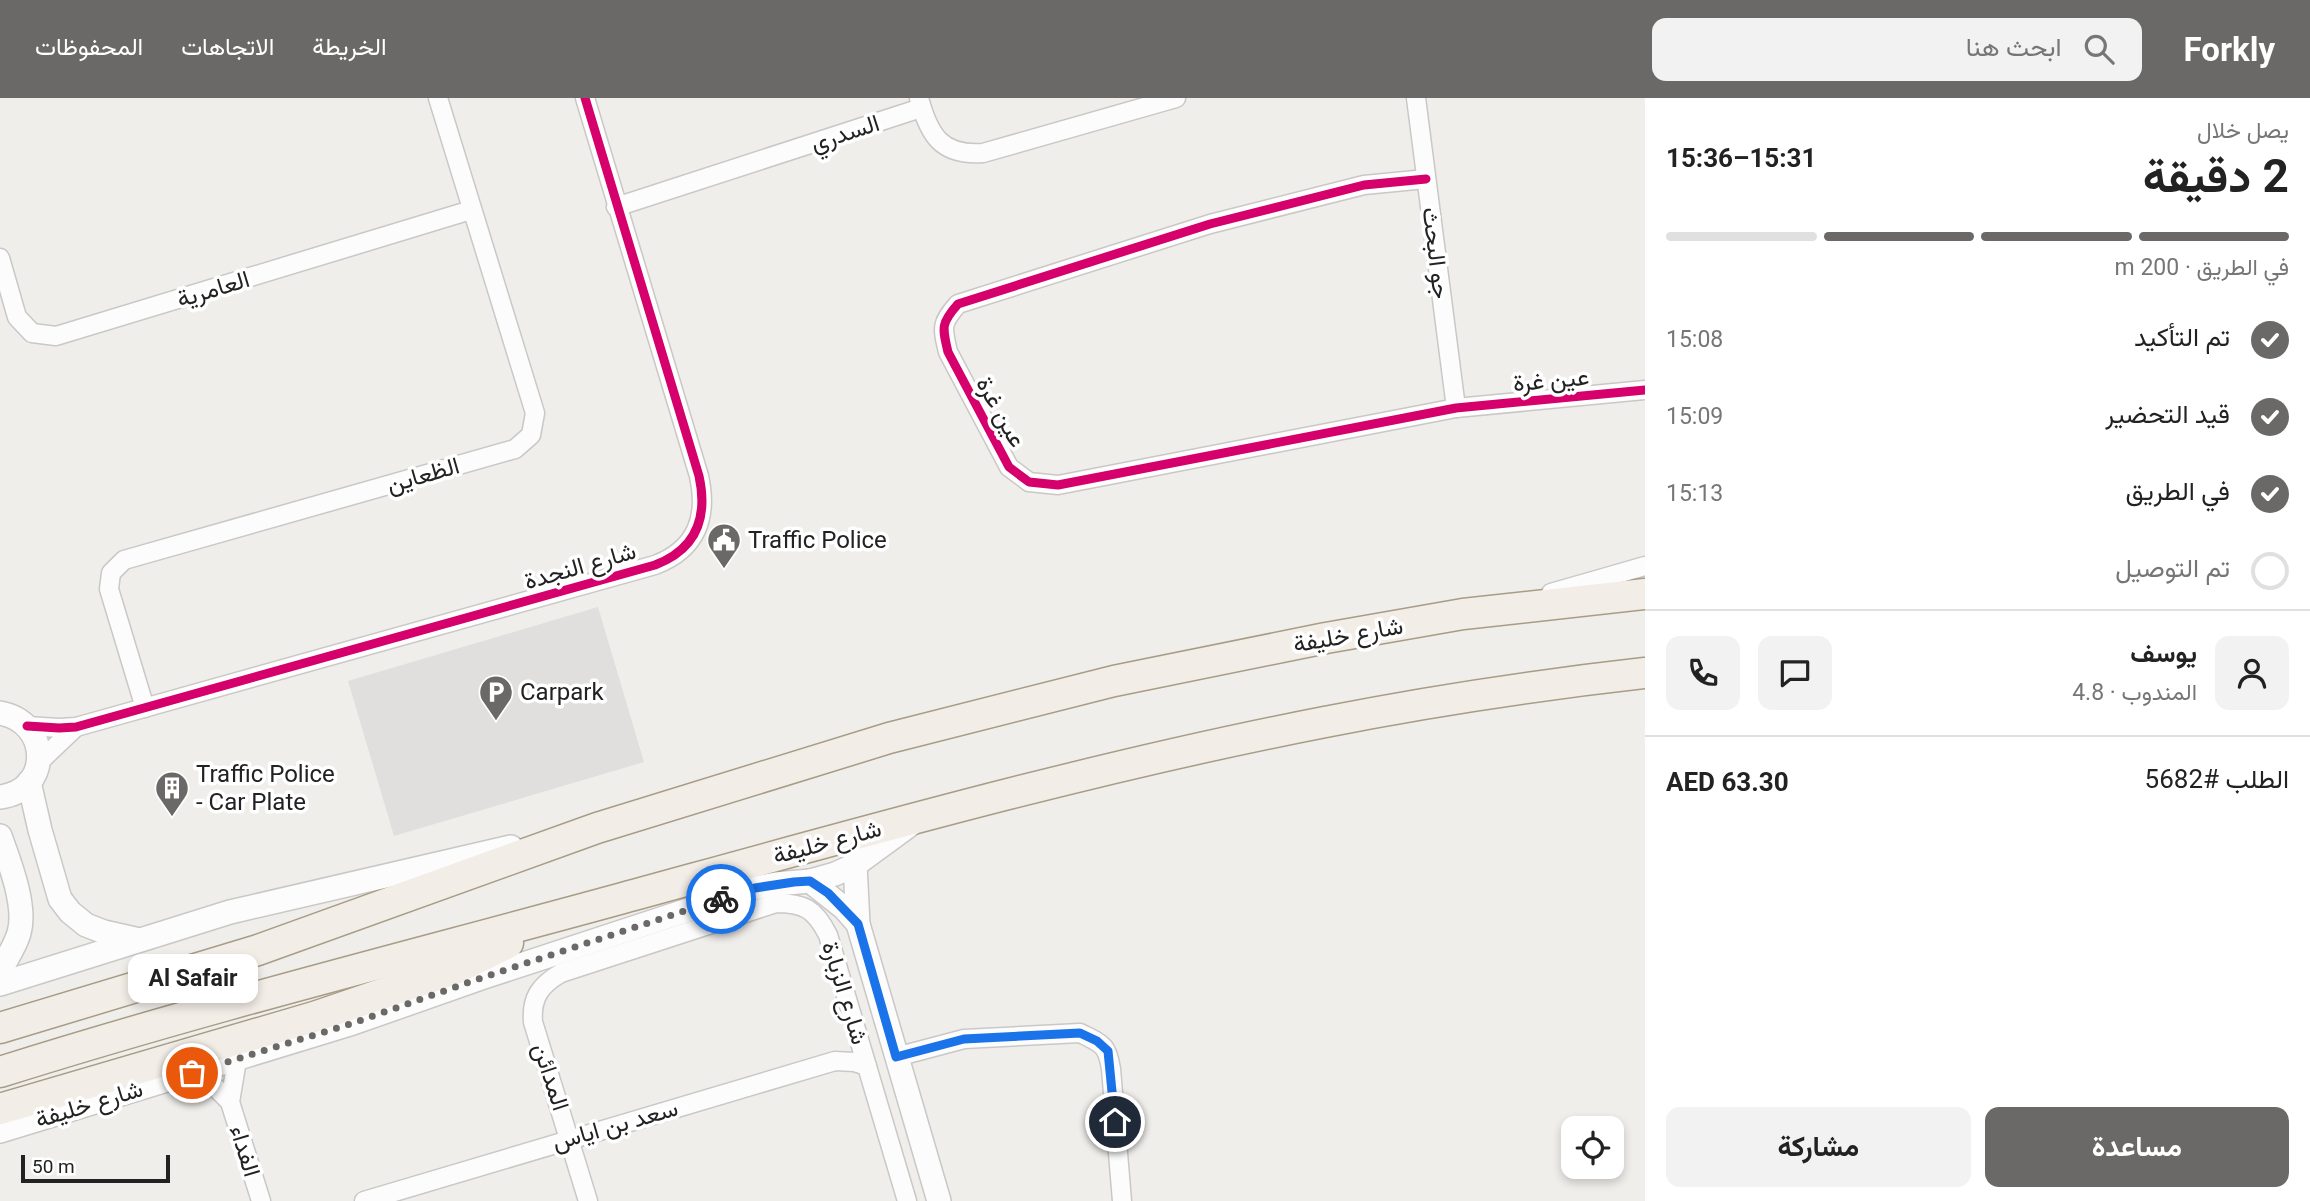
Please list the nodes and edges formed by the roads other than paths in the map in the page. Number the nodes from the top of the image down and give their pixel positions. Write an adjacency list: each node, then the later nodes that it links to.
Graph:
1 (438, 98): 8 (street, الظعاين)
2 (585, 98): 7 (street, شارع النجدة)
3 (1176, 98): 5 (street, السدري)
4 (1416, 98): 6 (street, جو البحث)
5 (920, 103): 7 (street, السدري)
6 (1426, 179): 11 (street, جو البحث); 11 (street, عين غرة)
7 (616, 207): 16 (street, شارع النجدة)
8 (471, 210): 9 (street, العامرية); 16 (street, الظعاين)
9 (0, 258)
10 (1645, 390): 11 (street, عين غرة)
11 (1456, 408)
12 (1645, 566): 14 (street, شارع خليفة)
13 (1645, 594): 14 (main road, شارع خليفة)
14 (1492, 611): 23 (main road, شارع خليفة)
15 (1645, 673): 22 (main road, شارع خليفة)
16 (145, 708): 19 (street, شارع النجدة)
17 (1, 710): 18 (street)
18 (27, 726): 19 (street, شارع النجدة); 20 (street)
19 (76, 727): 20 (street, شارع النجدة)
20 (34, 772): 21 (street); 29 (street)
21 (0, 796)
22 (926, 815): 25 (street, شارع خليفة); 27 (main road, شارع خليفة)
23 (597, 828): 29 (street, شارع خليفة); 33 (main road, شارع خليفة)
24 (0, 836): 30 (street)
25 (855, 865): 26 (street, شارع خليفة); 28 (street, شارع الزبارة)
26 (810, 881): 28 (street, شارع الزبارة); 35 (street, شارع خليفة)
27 (564, 914): 37 (main road, شارع خليفة); 40 (main road)
28 (858, 924): 34 (street, شارع الزبارة)
29 (138, 939): 31 (street, شارع خليفة)
30 (0, 972)
31 (0, 984)
32 (537, 993): 36 (street, شارع الزبارة); 42 (street, المدائن)
33 (0, 1028)
34 (896, 1057): 47 (street, شارع الزبارة); 48 (street)
35 (237, 1060): 38 (street, شارع خليفة); 39 (street, الفداء)
36 (867, 1066): 42 (street, سعد بن اياس); 43 (street, شارع الزبارة)
37 (0, 1072)
38 (192, 1073): 39 (street, الفداء); 41 (street, شارع خليفة)
39 (230, 1102): 44 (street, الفداء)
40 (0, 1109)
41 (0, 1131)
42 (570, 1138): 45 (street, سعد بن اياس); 46 (street, المدائن)
43 (902, 1195)
44 (261, 1201)
45 (364, 1201)
46 (588, 1201)
47 (939, 1201)
48 (1122, 1201)

